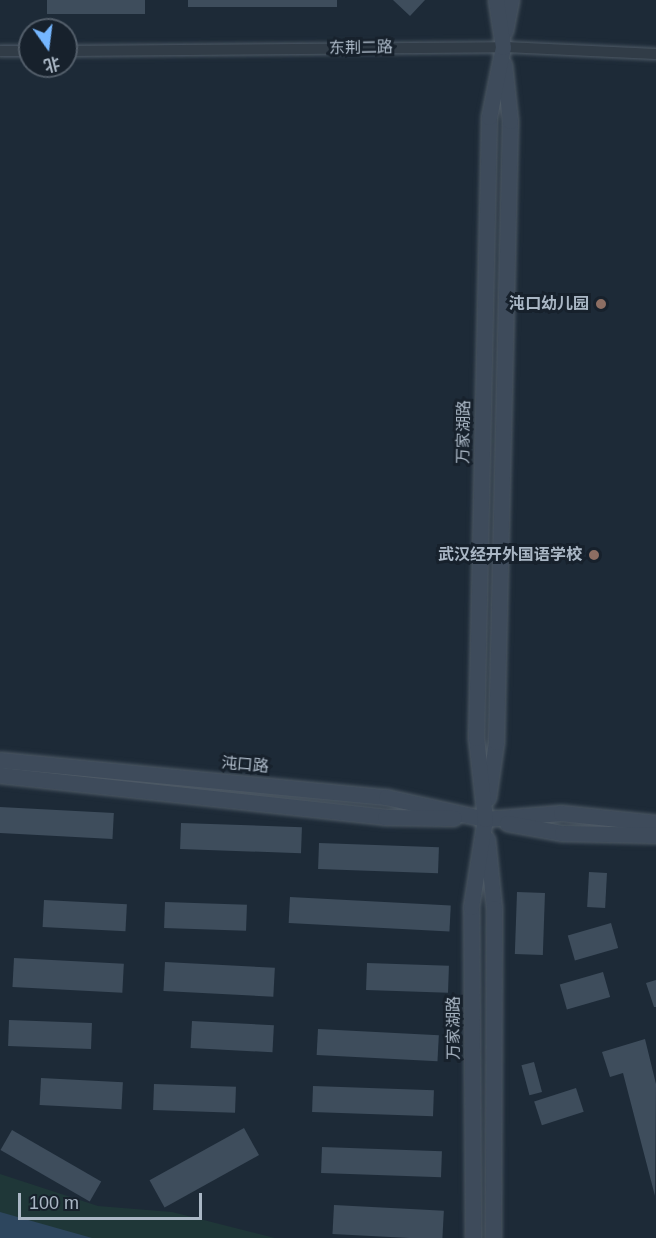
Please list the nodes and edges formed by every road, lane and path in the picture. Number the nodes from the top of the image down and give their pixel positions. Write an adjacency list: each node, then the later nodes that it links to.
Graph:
1 (496, 0): 3 (main road, 万家湖路)
2 (511, 0): 3 (main road, 万家湖路)
3 (503, 47): 6 (street, 东荆二路); 7 (street, 东荆二路); 10 (main road, 万家湖路)
4 (0, 51): 5 (street)
5 (18, 51)
6 (78, 51)
7 (656, 54)
8 (0, 760): 10 (main road, 沌口路)
9 (0, 775): 10 (main road, 沌口路)
10 (485, 819): 11 (main road, 沌口路); 12 (main road, 沌口路); 13 (main road, 万家湖路); 14 (main road, 万家湖路)
11 (656, 823)
12 (656, 835)
13 (473, 1238)
14 (493, 1238)

